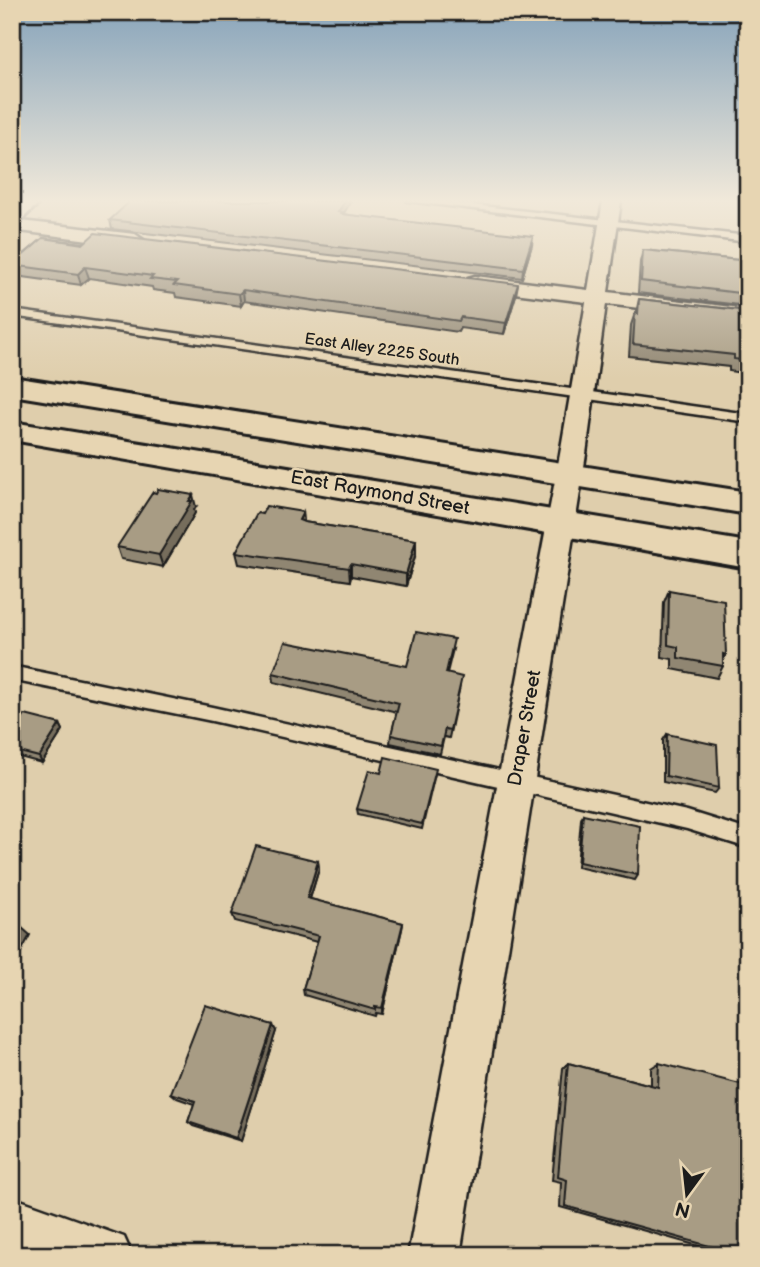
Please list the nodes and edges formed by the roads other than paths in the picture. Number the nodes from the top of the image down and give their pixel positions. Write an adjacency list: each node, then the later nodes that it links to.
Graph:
1 (604, 260): 3 (street, Draper Street)
2 (463, 280): 3 (street)
3 (599, 297): 5 (street); 7 (street, Draper Street)
4 (12, 313): 7 (lane, East Alley 2225 South)
5 (748, 315)
6 (12, 386): 10 (main road)
7 (583, 394): 8 (lane, East Alley 2225 South); 10 (street, Draper Street)
8 (748, 418)
9 (12, 431): 12 (main road, East Raymond Street)
10 (569, 474): 11 (main road); 12 (street, Draper Street)
11 (748, 503)
12 (561, 523): 13 (main road, East Raymond Street); 15 (street, Draper Street)
13 (748, 555)
14 (16, 674): 15 (lane)
15 (516, 782): 16 (lane); 19 (street, Draper Street)
16 (748, 839)
17 (12, 1222): 18 (street)
18 (106, 1255)
19 (434, 1255)

